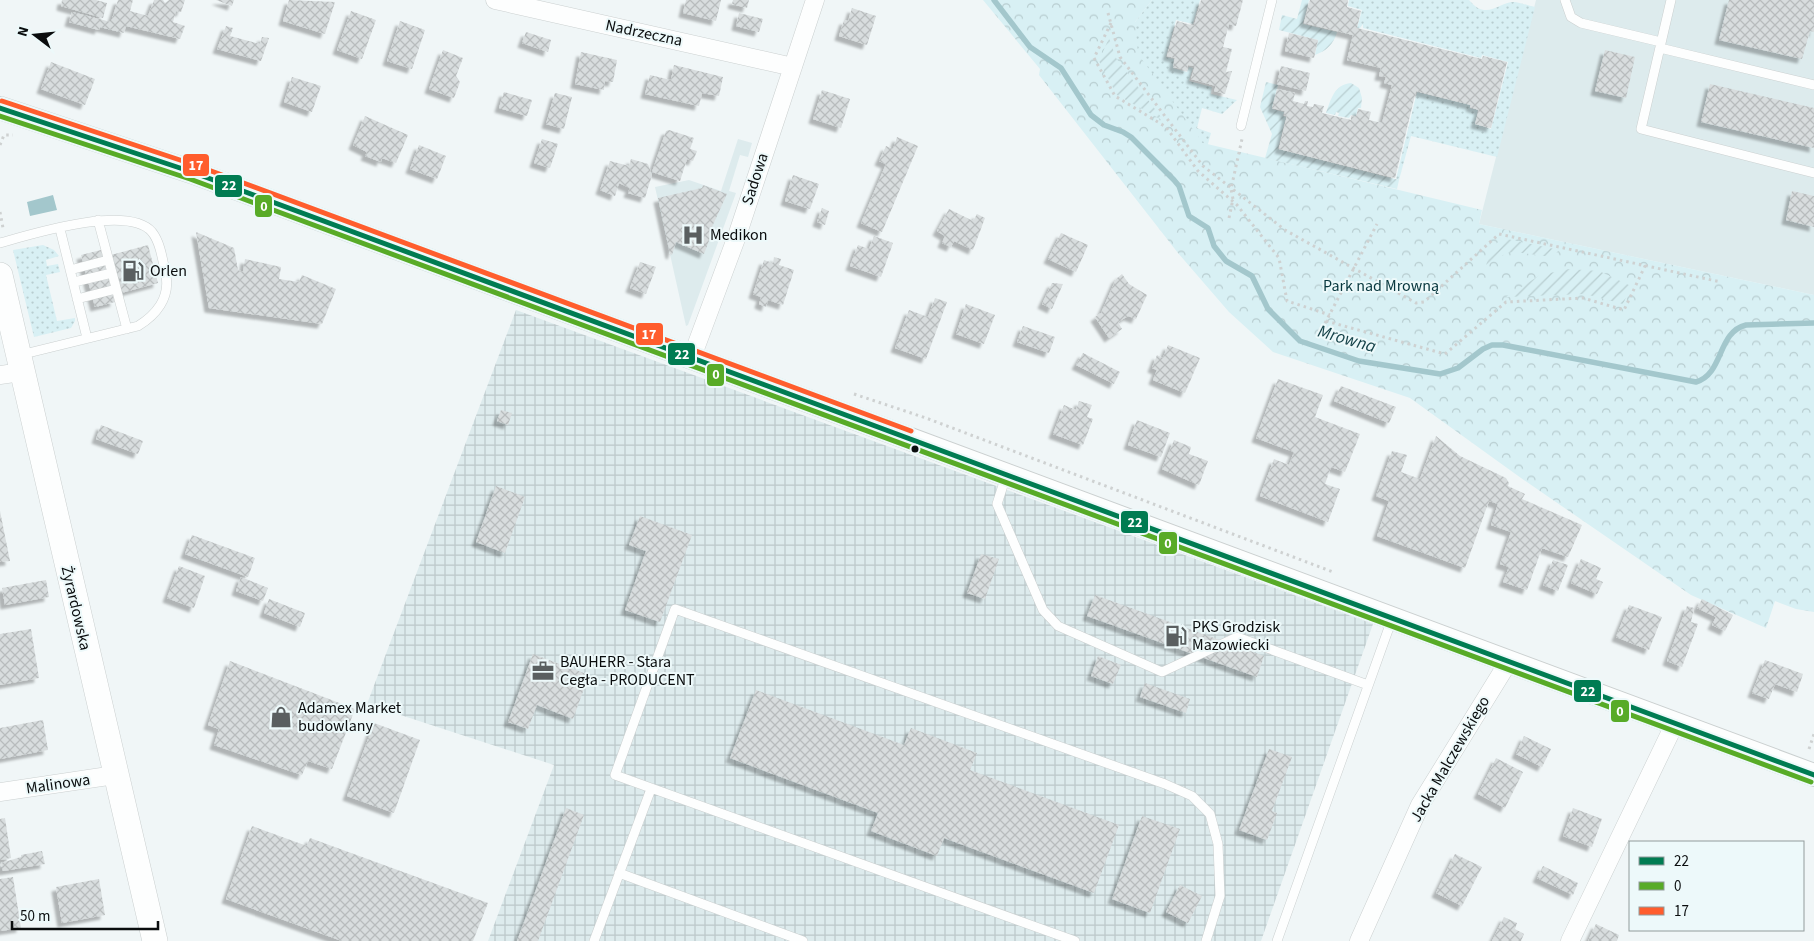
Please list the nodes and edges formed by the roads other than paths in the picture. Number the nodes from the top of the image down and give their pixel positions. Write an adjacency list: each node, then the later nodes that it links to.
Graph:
1 (495, 0): 7 (street, Nadrzeczna)
2 (815, 0): 7 (street, Sadowa)
3 (1272, 0): 10 (lane)
4 (1565, 0): 6 (lane)
5 (1671, 0): 6 (lane)
6 (1660, 45): 8 (lane); 11 (lane)
7 (793, 67): 24 (street, Sadowa)
8 (1814, 85)
9 (0, 108): 24 (street)
10 (1241, 126)
11 (1814, 172)
12 (98, 220): 13 (lane); 15 (lane); 22 (lane)
13 (60, 229): 14 (lane); 16 (lane)
14 (0, 243)
15 (108, 260): 16 (lane); 17 (lane)
16 (70, 270): 19 (lane)
17 (112, 273): 19 (lane); 20 (lane)
18 (0, 275): 25 (main road, Żyrardowska)
19 (74, 282): 21 (lane)
20 (116, 289): 21 (lane); 22 (lane)
21 (77, 299): 23 (lane)
22 (127, 329): 23 (lane)
23 (87, 338): 25 (lane)
24 (692, 357): 26 (street)
25 (13, 367): 32 (main road, Żyrardowska)
26 (1007, 474): 27 (street); 29 (lane)
27 (1392, 618): 28 (street); 29 (lane)
28 (1509, 661): 30 (street); 42 (street, Jacka Malczewskiego)
29 (1368, 685): 41 (lane)
30 (1675, 723): 31 (street); 43 (street)
31 (1814, 774)
32 (115, 775): 34 (street, Malinowa); 36 (main road, Żyrardowska)
33 (651, 789): 35 (lane); 39 (lane); 40 (lane)
34 (0, 792)
35 (619, 873): 37 (lane); 38 (lane)
36 (155, 941)
37 (594, 941)
38 (803, 941)
39 (1074, 941)
40 (1206, 941)
41 (1277, 941)
42 (1359, 941)
43 (1570, 941)

